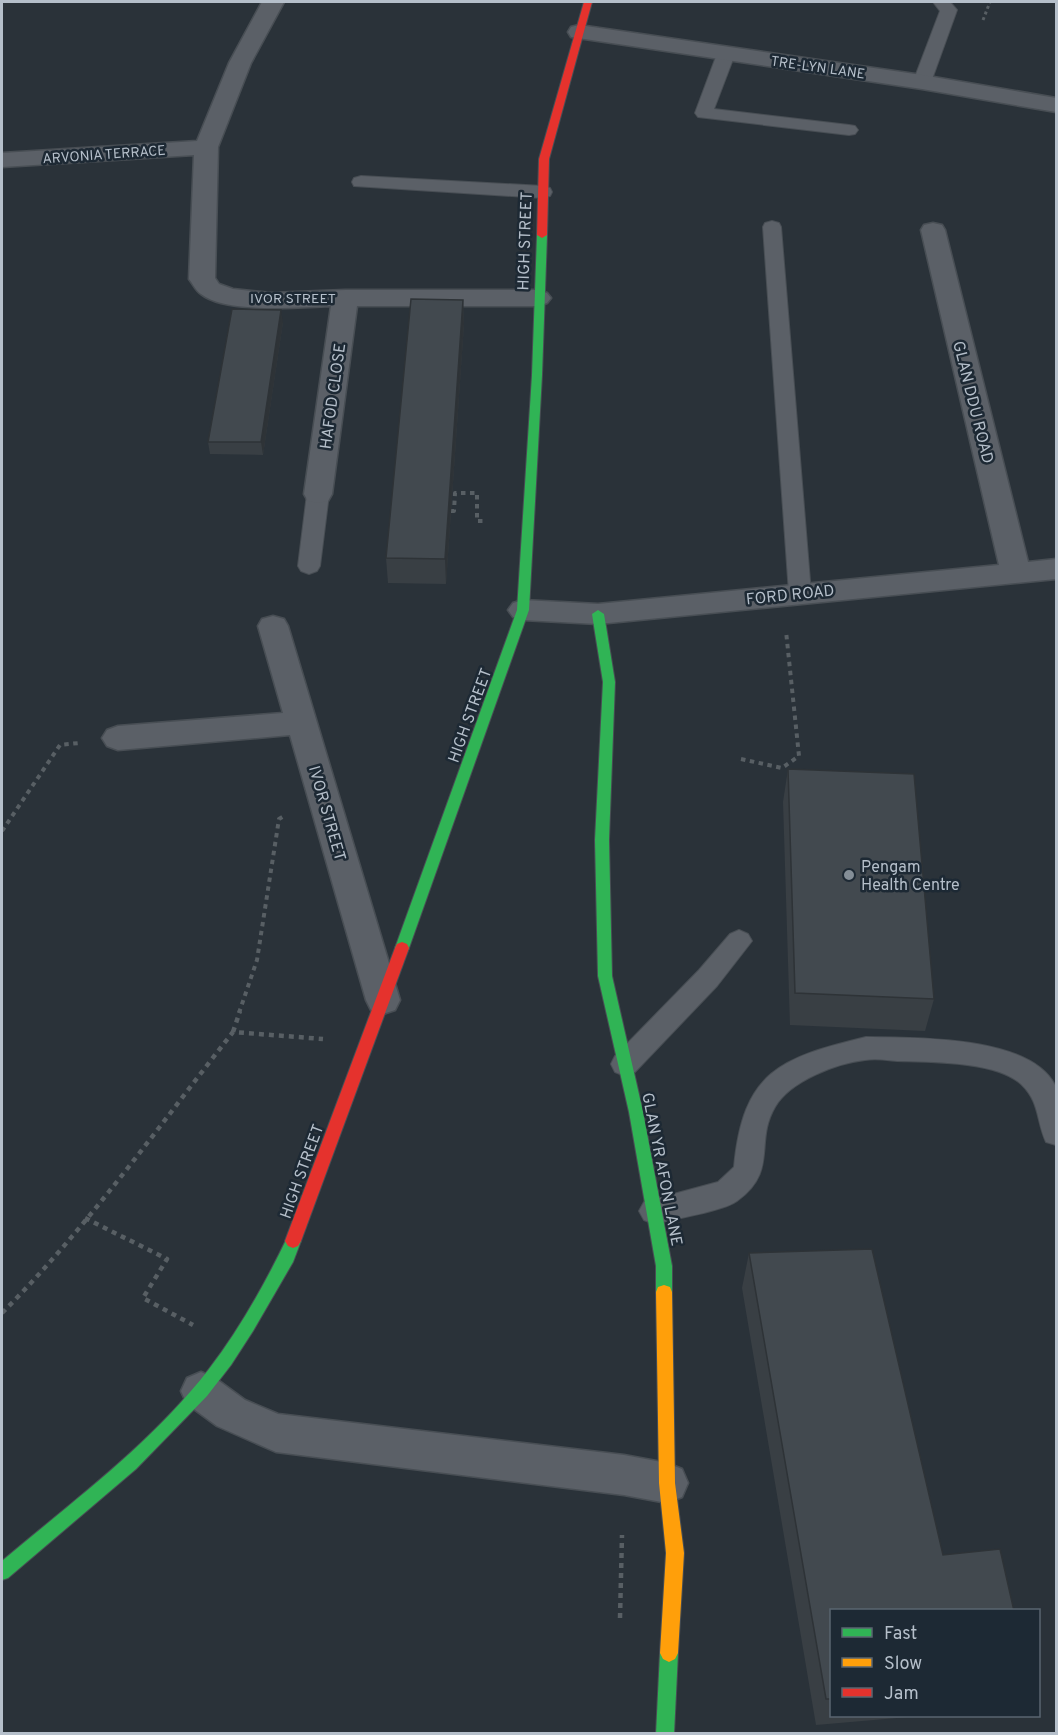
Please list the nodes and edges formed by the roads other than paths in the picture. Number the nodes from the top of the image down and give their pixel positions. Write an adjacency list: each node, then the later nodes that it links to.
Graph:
1 (273, 2): 9 (street, IVOR STREET)
2 (588, 2): 4 (main road, HIGH STREET)
3 (941, 2): 6 (lane)
4 (579, 32): 5 (street, TRE-LYN LANE); 12 (main road, HIGH STREET)
5 (726, 54): 6 (street, TRE-LYN LANE); 8 (lane)
6 (922, 82): 7 (street, TRE-LYN LANE)
7 (1056, 105)
8 (849, 130)
9 (206, 147): 10 (street, ARVONIA TERRACE); 16 (street, IVOR STREET)
10 (2, 160)
11 (361, 182): 12 (lane)
12 (543, 192): 15 (main road, HIGH STREET)
13 (771, 227): 21 (lane)
14 (933, 230): 20 (street, GLAN DDU ROAD)
15 (538, 297): 16 (street, IVOR STREET); 22 (main road, HIGH STREET)
16 (345, 298): 17 (street, HAFOD CLOSE)
17 (318, 494): 18 (lane)
18 (309, 566)
19 (1056, 569): 20 (street, FORD ROAD)
20 (1016, 573): 21 (street, FORD ROAD)
21 (791, 594): 23 (street, FORD ROAD)
22 (523, 610): 23 (street, FORD ROAD); 28 (main road, HIGH STREET)
23 (598, 614): 29 (main road, GLAN YR AFON LANE)
24 (273, 626): 25 (street, IVOR STREET)
25 (301, 723): 26 (street); 28 (street, IVOR STREET)
26 (118, 738)
27 (739, 941): 29 (lane)
28 (383, 1000): 32 (main road, HIGH STREET)
29 (625, 1064): 31 (main road, GLAN YR AFON LANE)
30 (1056, 1133): 31 (lane)
31 (654, 1211): 33 (main road, GLAN YR AFON LANE)
32 (201, 1391): 33 (street); 34 (main road, HIGH STREET)
33 (666, 1483): 35 (main road, GLAN YR AFON LANE)
34 (2, 1572)
35 (665, 1734)

